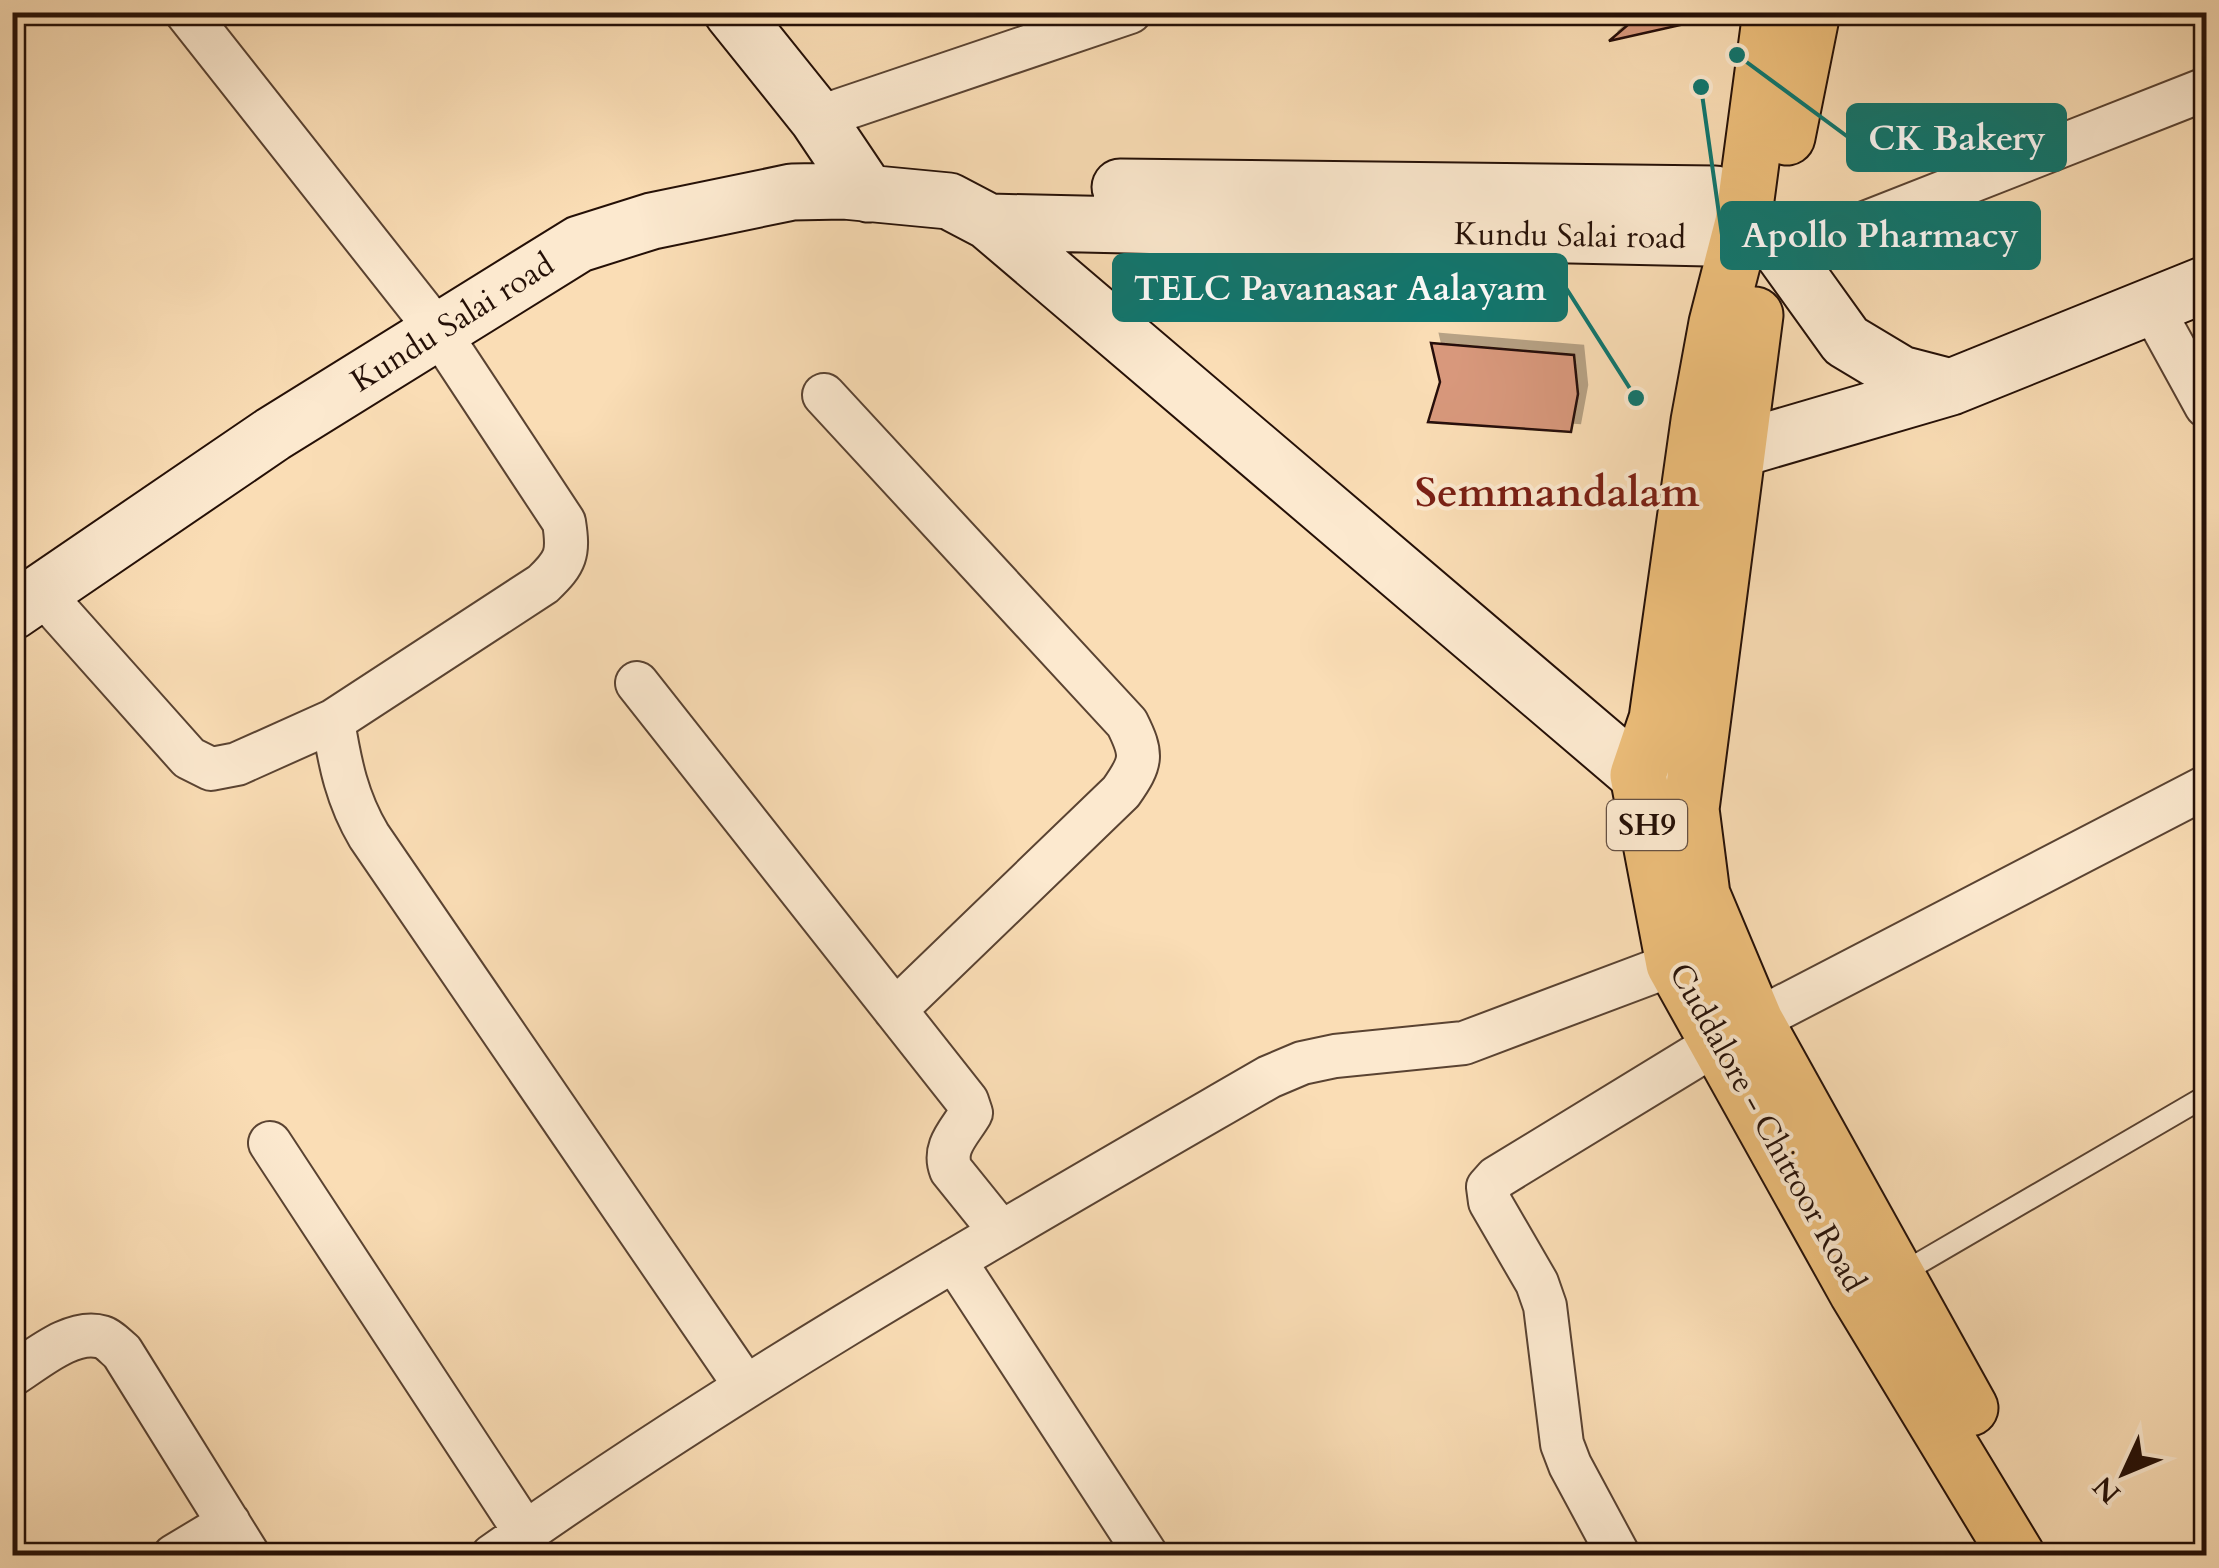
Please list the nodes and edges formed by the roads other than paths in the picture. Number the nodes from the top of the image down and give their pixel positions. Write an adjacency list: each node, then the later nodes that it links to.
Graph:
1 (186, 12): 14 (street)
2 (732, 12): 7 (main road)
3 (1130, 12): 7 (street)
4 (1771, 12): 10 (main road, Cuddalore - Chittoor Road / SH9)
5 (1812, 12): 10 (main road, Cuddalore - Chittoor Road)
6 (2206, 89): 11 (street)
7 (817, 118): 8 (main road)
8 (868, 194): 9 (main road, Kundu Salai road); 14 (main road, Kundu Salai road)
9 (969, 211): 10 (main road, Kundu Salai road); 22 (main road)
10 (1755, 227): 15 (main road, Kundu Salai road); 18 (main road, Cuddalore - Chittoor Road); 22 (main road, Cuddalore - Chittoor Road / SH9)
11 (1837, 234)
12 (2206, 284): 13 (main road)
13 (2150, 304): 15 (main road); 17 (street)
14 (438, 331): 19 (main road, Kundu Salai road); 21 (street)
15 (1951, 387): 18 (main road)
16 (824, 394): 26 (street)
17 (2206, 406)
18 (1736, 450): 24 (main road, Cuddalore - Chittoor Road)
19 (27, 602): 21 (street)
20 (637, 683): 26 (street)
21 (333, 721): 34 (street)
22 (1638, 776): 24 (main road); 25 (main road, Cuddalore - Chittoor Road / SH9)
23 (2206, 787): 27 (street)
24 (1694, 789): 27 (main road, Cuddalore - Chittoor Road)
25 (1674, 964): 27 (main road, Cuddalore - Chittoor Road / SH9); 30 (street)
26 (895, 1010): 30 (street)
27 (1736, 1032): 32 (main road, Cuddalore - Chittoor Road); 39 (street); 40 (main road, Cuddalore - Chittoor Road / SH9)
28 (2206, 1096): 32 (lane)
29 (270, 1142): 36 (street)
30 (1001, 1232): 31 (street)
31 (954, 1260): 34 (street); 38 (street)
32 (1896, 1277): 41 (main road, Cuddalore - Chittoor Road)
33 (12, 1376): 35 (street)
34 (746, 1387): 36 (street)
35 (239, 1539): 37 (street)
36 (508, 1544)
37 (174, 1556)
38 (1148, 1556)
39 (1619, 1556)
40 (2017, 1556)
41 (2052, 1556)

